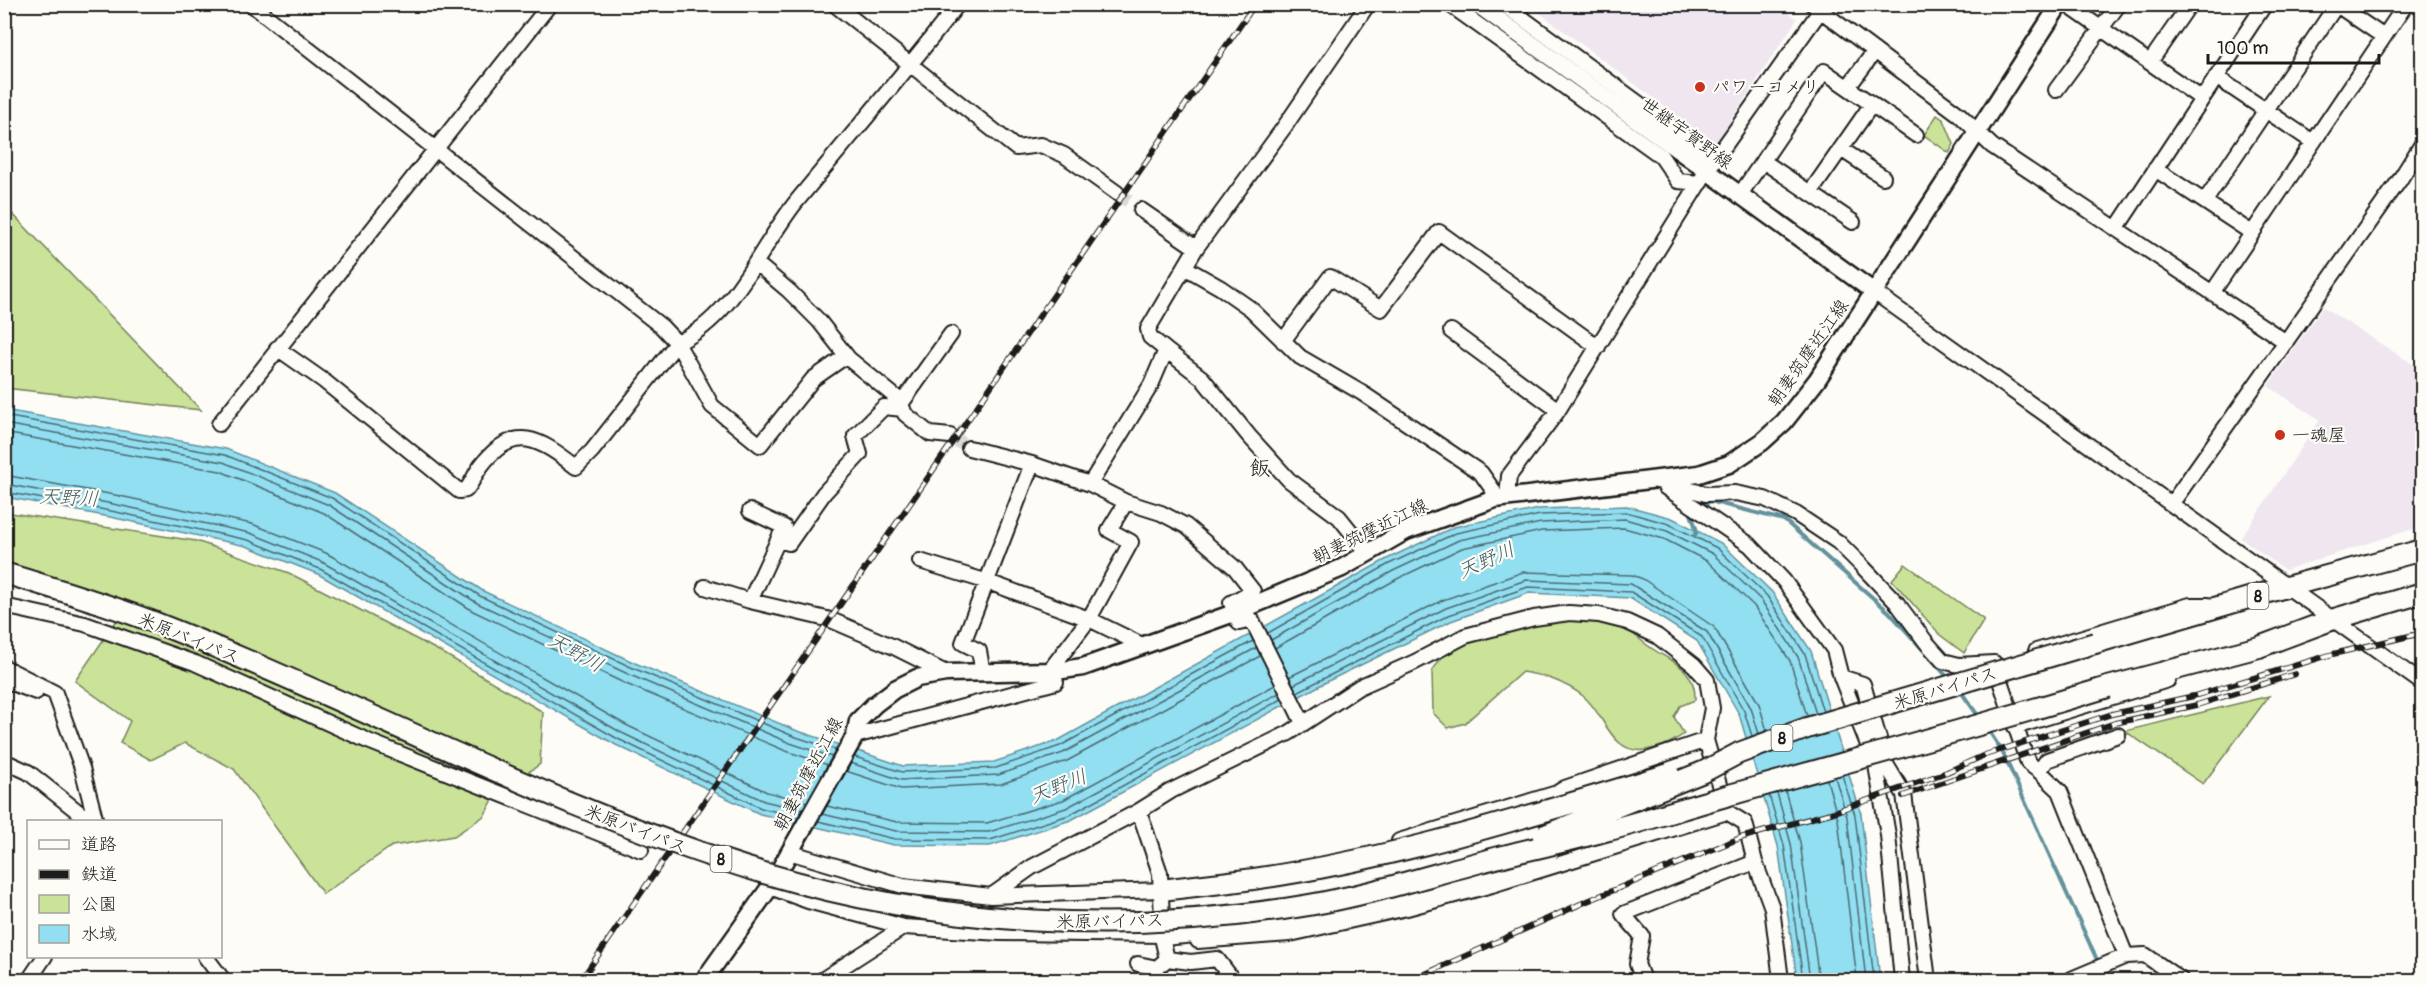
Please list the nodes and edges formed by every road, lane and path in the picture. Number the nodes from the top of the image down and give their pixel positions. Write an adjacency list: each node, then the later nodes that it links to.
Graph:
1 (251, 4): 32 (street)
2 (550, 4): 32 (street)
3 (834, 4): 21 (street)
4 (958, 4): 21 (street)
5 (1368, 4): 46 (street)
6 (1449, 4): 36 (street)
7 (1477, 4): 36 (main road, 世継宇賀野線)
8 (1503, 4): 36 (street)
9 (2060, 4): 28 (main road, 朝妻筑摩近江線)
10 (2066, 4): 17 (street)
11 (2119, 4): 17 (street)
12 (2190, 4): 20 (street)
13 (2265, 4): 22 (street)
14 (2406, 4): 18 (street)
15 (2337, 5): 18 (street); 27 (street)
16 (1819, 6): 19 (street); 36 (street)
17 (2101, 29): 20 (street); 24 (street)
18 (2384, 37): 30 (street)
19 (1875, 51): 23 (street); 28 (street)
20 (2150, 62): 25 (street)
21 (911, 66): 38 (street); 47 (street)
22 (2216, 77): 25 (street); 27 (street)
23 (1848, 87): 26 (street); 34 (street)
24 (2056, 90)
25 (2202, 99): 35 (street)
26 (1872, 104): 29 (street); 33 (street)
27 (2266, 110): 30 (street); 41 (street)
28 (1977, 132): 44 (street); 49 (main road, 朝妻筑摩近江線)
29 (1916, 135)
30 (2313, 142): 45 (street)
31 (2422, 144): 54 (street)
32 (435, 148): 55 (street); 57 (street)
33 (1841, 149): 37 (street); 39 (street)
34 (1763, 161): 39 (street); 40 (street)
35 (2155, 169): 41 (street); 44 (street)
36 (1707, 172): 40 (main road, 世継宇賀野線); 56 (street)
37 (1883, 177)
38 (1117, 193)
39 (1810, 193): 43 (street)
40 (1739, 196): 49 (main road, 世継宇賀野線)
41 (2205, 201): 45 (street)
42 (1141, 210): 46 (street)
43 (1853, 222)
44 (2116, 229): 50 (street)
45 (2252, 233): 50 (street)
46 (1196, 248): 48 (street)
47 (756, 263): 55 (street); 59 (street)
48 (1186, 268): 53 (street); 58 (street)
49 (1874, 292): 66 (main road, 朝妻筑摩近江線); 70 (street)
50 (2212, 293): 54 (street)
51 (1450, 331): 61 (street)
52 (951, 334): 60 (street)
53 (1283, 340): 56 (street); 68 (street)
54 (2286, 342): 70 (street)
55 (677, 343): 57 (street); 59 (street)
56 (1598, 347): 61 (street)
57 (277, 348): 62 (street)
58 (1166, 350): 67 (street); 74 (street)
59 (846, 356): 60 (street)
60 (902, 406): 63 (street); 72 (street)
61 (1558, 410): 68 (street)
62 (219, 424)
63 (950, 436)
64 (969, 447): 65 (street)
65 (1032, 464): 67 (street); 77 (street)
66 (1653, 480): 68 (main road, 朝妻筑摩近江線); 89 (street); 94 (street)
67 (1090, 484): 69 (street)
68 (1501, 498): 74 (main road, 朝妻筑摩近江線)
69 (1126, 502): 84 (street); 85 (street)
70 (2172, 503): 79 (street)
71 (750, 511): 72 (street)
72 (778, 540): 81 (street)
73 (2422, 550): 79 (highway, 米原バイパス / 8)
74 (1368, 553): 84 (main road, 朝妻筑摩近江線)
75 (920, 561): 77 (street)
76 (4, 573): 113 (highway, 米原バイパス / 8, bridge)
77 (988, 582): 85 (street); 93 (street)
78 (705, 587): 81 (street)
79 (2286, 587): 82 (highway, 米原バイパス / 8); 86 (street)
80 (2422, 593): 86 (highway, 米原バイパス / 8)
81 (750, 601): 92 (street)
82 (2228, 605): 89 (street); 103 (highway, 米原バイパス / 8, bridge)
83 (4, 606): 112 (street)
84 (1234, 613): 87 (main road, 朝妻筑摩近江線); 98 (street)
85 (1089, 619): 87 (street); 91 (street)
86 (2331, 620): 88 (highway, 米原バイパス / 8); 96 (street)
87 (1144, 646): 91 (main road, 朝妻筑摩近江線)
88 (2259, 647): 99 (street); 110 (highway, 米原バイパス / 8, bridge)
89 (1994, 663): 99 (street)
90 (4, 667): 97 (street)
91 (1050, 670): 93 (main road, 朝妻筑摩近江線); 102 (street)
92 (946, 673): 93 (main road, 朝妻筑摩近江線); 102 (main road, 朝妻筑摩近江線)
93 (983, 674)
94 (1841, 677): 132 (street); 133 (street)
95 (4, 680): 97 (street)
96 (2422, 683)
97 (55, 693): 109 (street)
98 (1301, 718): 101 (street); 106 (street)
99 (2015, 727): 105 (street)
100 (2118, 735): 105 (street)
101 (1706, 740): 107 (street); 115 (street)
102 (852, 741): 111 (main road, 朝妻筑摩近江線)
103 (1739, 753): 113 (highway, 米原バイパス / 8, bridge); 115 (highway, bridge)
104 (4, 761): 108 (street)
105 (2039, 771): 120 (street)
106 (1139, 811): 115 (street); 117 (street)
107 (1727, 812): 114 (street); 119 (street)
108 (88, 820)
109 (95, 820)
110 (1609, 830): 113 (highway, 米原バイパス / 8, bridge); 119 (highway, bridge)
111 (793, 845): 116 (main road, 朝妻筑摩近江線); 117 (street)
112 (641, 850)
113 (1479, 862)
114 (1755, 862): 130 (street); 131 (street)
115 (1161, 886): 117 (street); 119 (street)
116 (770, 887): 118 (street); 127 (main road, 朝妻筑摩近江線)
117 (990, 896)
118 (904, 927): 119 (street); 128 (street)
119 (1163, 939): 123 (street)
120 (2126, 956): 134 (street); 135 (street)
121 (44, 958): 125 (street)
122 (206, 958): 126 (street)
123 (1167, 959): 124 (street); 129 (street)
124 (1138, 964)
125 (29, 981)
126 (223, 981)
127 (704, 981)
128 (822, 981)
129 (1233, 981)
130 (1642, 981)
131 (1781, 981)
132 (1902, 981)
133 (1928, 981)
134 (2068, 981)
135 (2181, 981)

